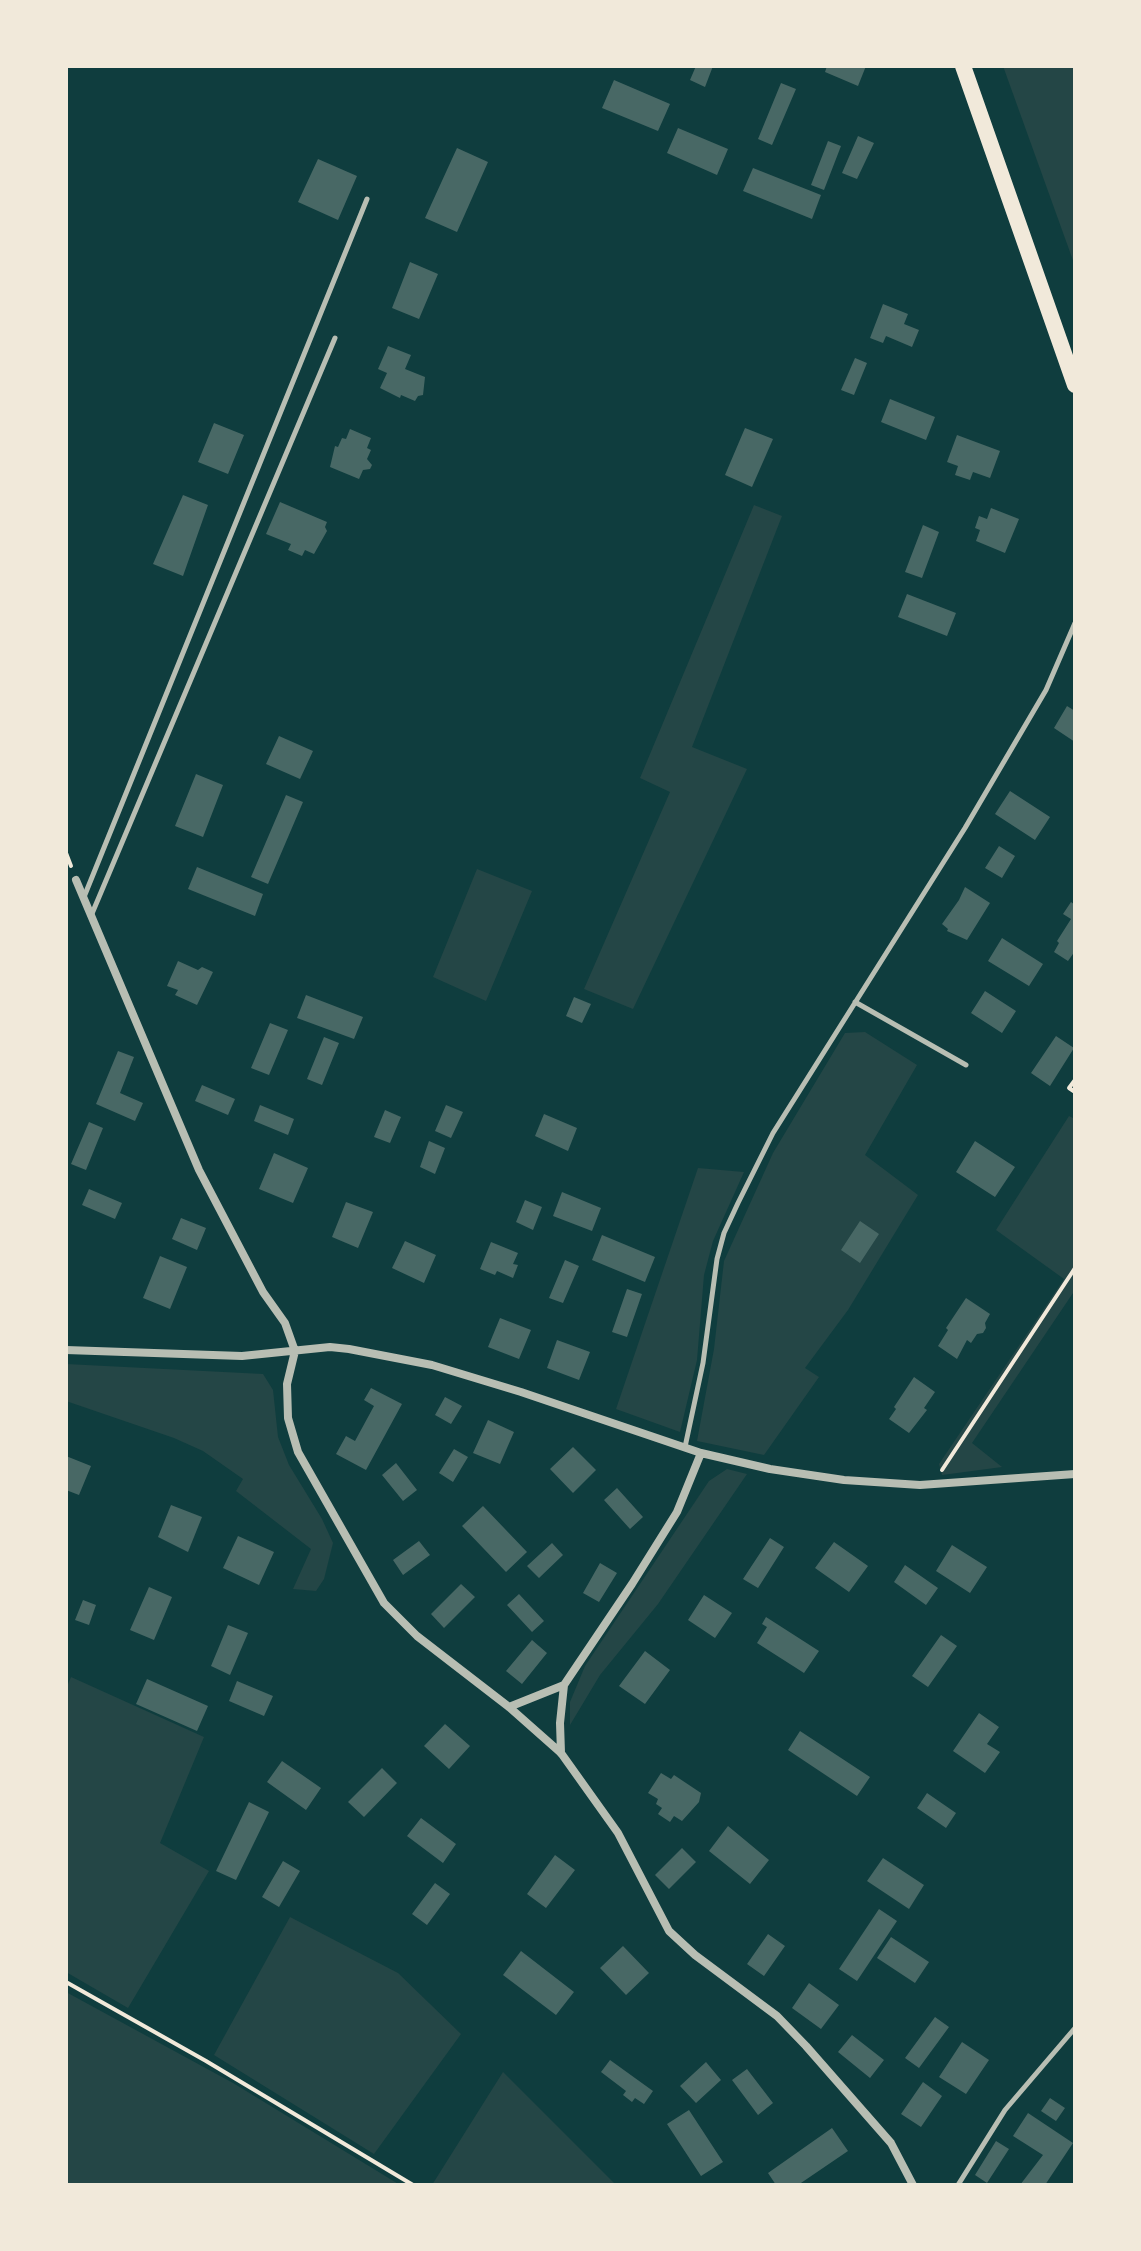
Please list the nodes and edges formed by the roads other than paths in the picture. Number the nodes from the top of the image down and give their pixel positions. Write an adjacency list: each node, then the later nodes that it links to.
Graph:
1 (963, 66): 4 (main road)
2 (367, 199): 7 (lane)
3 (335, 338): 8 (lane)
4 (1074, 381)
5 (1075, 623): 9 (lane)
6 (76, 880): 7 (street)
7 (83, 898): 8 (street)
8 (91, 916): 12 (street)
9 (855, 1002): 10 (lane); 13 (lane)
10 (966, 1065)
11 (66, 1350): 12 (street)
12 (295, 1351): 13 (street); 17 (street)
13 (685, 1448): 14 (street)
14 (701, 1453): 15 (street); 16 (street)
15 (1075, 1474)
16 (564, 1685): 17 (street); 18 (street)
17 (509, 1707): 18 (street)
18 (561, 1753): 20 (street)
19 (1075, 2028): 21 (lane)
20 (913, 2185)
21 (958, 2185)

